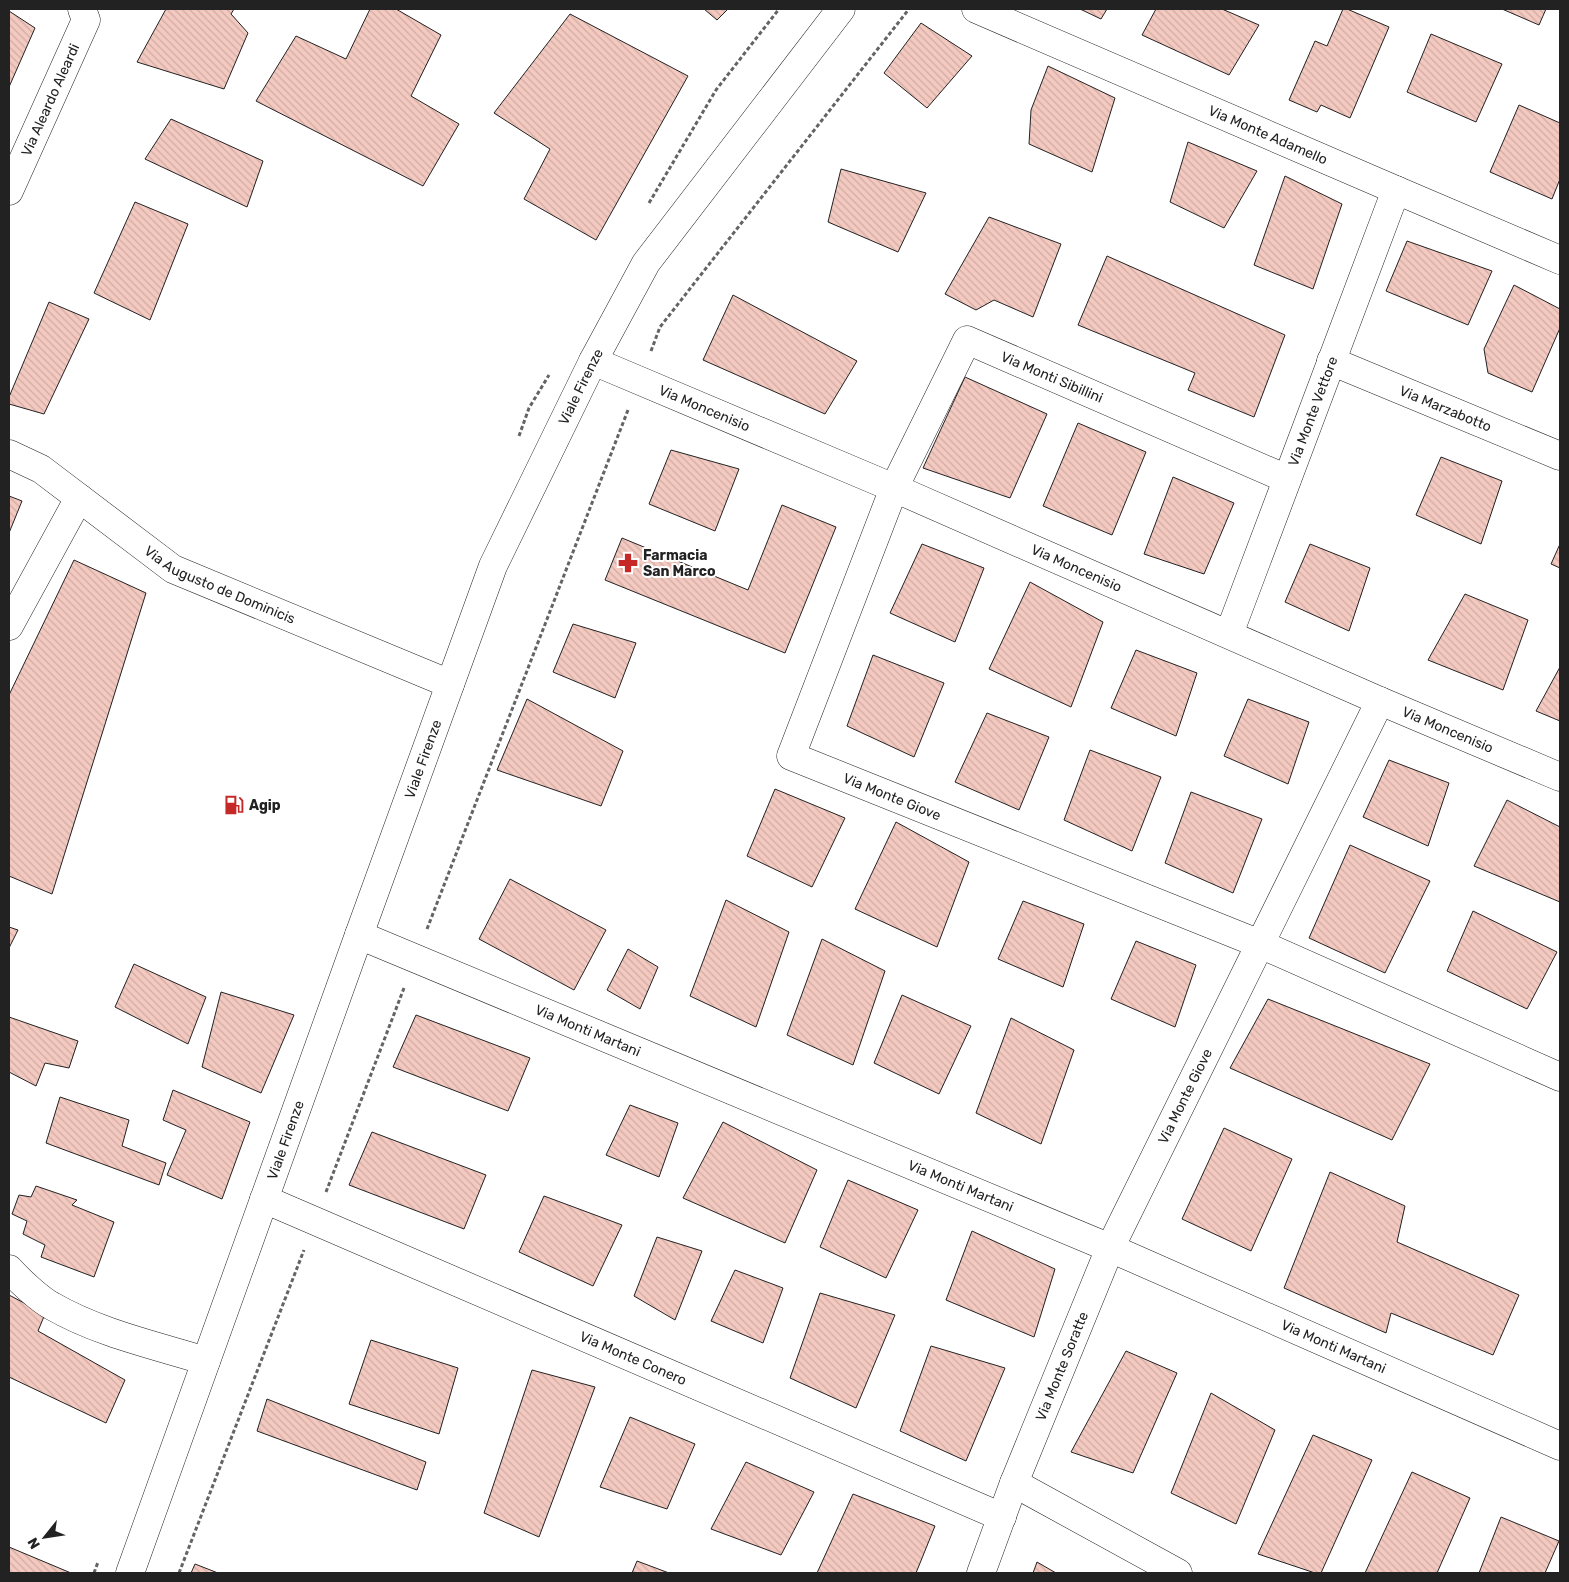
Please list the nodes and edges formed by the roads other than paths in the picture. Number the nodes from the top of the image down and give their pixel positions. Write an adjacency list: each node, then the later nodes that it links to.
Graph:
1 (82, 9): 5 (street, Via Aleardo Aleardi)
2 (841, 9): 8 (street, Viale Firenze)
3 (976, 9): 4 (street, Via Monte Adamello)
4 (1396, 190): 6 (street, Via Monte Adamello); 7 (street, Via Monte Vettore)
5 (9, 191)
6 (1560, 260)
7 (1331, 360): 10 (street, Via Marzabotto); 11 (street, Via Monte Vettore)
8 (593, 361): 12 (street, Via Moncenisio); 16 (street, Viale Firenze)
9 (9, 454): 13 (street, Via Augusto de Dominicis)
10 (1560, 456)
11 (1287, 480): 12 (street, Via Monti Sibillini); 15 (street, Via Monte Vettore)
12 (894, 488): 15 (street, Via Moncenisio); 20 (street, Via Monte Giove)
13 (79, 498): 14 (street); 16 (street, Via Augusto de Dominicis)
14 (9, 626)
15 (1229, 634): 17 (street, Via Moncenisio)
16 (450, 684): 19 (street, Viale Firenze)
17 (1380, 701): 18 (street, Via Moncenisio); 20 (street, Via Monte Giove)
18 (1560, 777)
19 (359, 935): 22 (street, Viale Firenze); 23 (street, Via Monti Martani)
20 (1260, 944): 21 (street, Via Monte Giove); 23 (street, Via Monte Giove)
21 (1560, 1077)
22 (264, 1199): 25 (street, Viale Firenze); 28 (street, Via Monte Conero)
23 (1110, 1248): 26 (street, Via Monti Martani); 27 (street, Via Monte Soratte)
24 (9, 1269): 25 (street)
25 (206, 1361): 29 (street, Viale Firenze)
26 (1560, 1446)
27 (1014, 1483): 28 (street, Via Monte Soratte); 31 (street)
28 (1002, 1517): 30 (street, Via Monte Soratte)
29 (130, 1573)
30 (981, 1573)
31 (1178, 1573)

